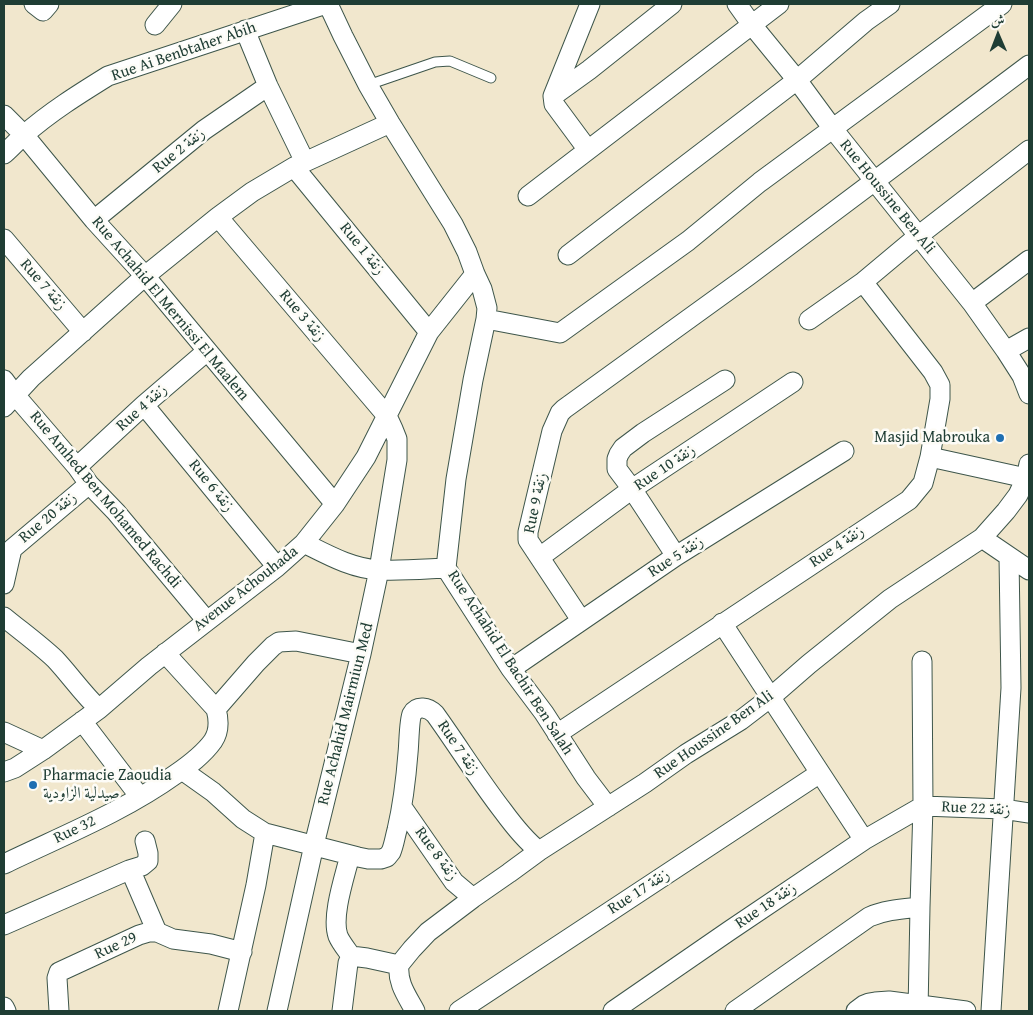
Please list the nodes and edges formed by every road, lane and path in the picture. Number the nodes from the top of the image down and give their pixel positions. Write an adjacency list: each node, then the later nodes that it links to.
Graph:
1 (172, 4): 9 (street)
2 (327, 4): 11 (street, Rue Ai Benbtaher Abih); 15 (street, Rue Achahid El Bachir Ben Salah)
3 (590, 4): 17 (street)
4 (672, 4): 17 (street)
5 (737, 4): 10 (street, Rue Houssine Ben Ali)
6 (779, 4): 10 (street)
7 (890, 4): 14 (street)
8 (1002, 4): 20 (street)
9 (155, 25)
10 (752, 25): 14 (street, Rue Houssine Ben Ali); 22 (street)
11 (245, 30): 16 (street, Rue 1 زنقة); 21 (street, Rue Ai Benbtaher Abih)
12 (1029, 65): 26 (street, Rue 9 زنقة)
13 (491, 78): 15 (lane)
14 (797, 80): 20 (street, Rue Houssine Ben Ali); 32 (street)
15 (368, 85): 19 (street, Rue Achahid El Bachir Ben Salah)
16 (268, 86): 25 (street, Rue 1 زنقة); 29 (street, Rue 2 زنقة)
17 (553, 96): 22 (street)
18 (4, 115): 21 (street, Rue Achahid El Mernissi El Maalem)
19 (390, 122): 25 (street); 34 (street, Rue Achahid El Bachir Ben Salah)
20 (833, 129): 26 (street, Rue Houssine Ben Ali); 38 (street)
21 (24, 135): 24 (street, Rue Ai Benbtaher Abih); 29 (street, Rue Achahid El Mernissi El Maalem)
22 (588, 150): 27 (street)
23 (1029, 150): 30 (street)
24 (4, 154)
25 (299, 164): 28 (street); 41 (street, Rue 1 زنقة)
26 (875, 182): 30 (street, Rue Houssine Ben Ali); 64 (street, Rue 9 زنقة)
27 (528, 196)
28 (218, 217): 35 (street); 51 (street, Rue 3 زنقة)
29 (94, 220): 35 (street, Rue Achahid El Mernissi El Maalem)
30 (918, 236): 36 (street); 37 (street, Rue Houssine Ben Ali)
31 (4, 239): 40 (street, Rue 7 زنقة)
32 (568, 255)
33 (1029, 260): 37 (street)
34 (475, 274): 38 (street, Rue Achahid El Bachir Ben Salah); 41 (street, Avenue Achouhada)
35 (145, 276): 40 (street); 43 (street, Rue Achahid El Mernissi El Maalem)
36 (863, 282): 39 (street); 53 (street, Rue 4 زنقة)
37 (972, 303): 44 (street, Rue Houssine Ben Ali)
38 (486, 319): 66 (street, Rue Achahid El Bachir Ben Salah)
39 (809, 320)
40 (83, 332): 49 (street)
41 (429, 332): 51 (street, Avenue Achouhada)
42 (1029, 338): 44 (street)
43 (207, 351): 50 (street, Rue 4 زنقة); 58 (street, Rue Achahid El Mernissi El Maalem)
44 (1006, 351): 48 (street, Rue Houssine Ben Ali)
45 (4, 380): 49 (street, Rue Amhed Ben Mohamed Rachdi)
46 (725, 380): 57 (street)
47 (793, 382): 57 (street, Rue 10 زنقة)
48 (1029, 394)
49 (9, 401): 54 (street, Rue Amhed Ben Mohamed Rachdi)
50 (144, 406): 54 (street, Rue 4 زنقة); 65 (street, Rue 6 زنقة)
51 (387, 416): 58 (street, Avenue Achouhada); 67 (street, Rue Achahid Mairmiun Med)
52 (844, 451): 62 (street, Rue 5 زنقة)
53 (930, 457): 55 (street); 73 (street, Rue 4 زنقة)
54 (77, 467): 56 (street, Rue Amhed Ben Mohamed Rachdi)
55 (1026, 481): 59 (street, Rue Houssine Ben Ali)
56 (89, 484): 61 (street, Rue 20 زنقة); 72 (street, Rue Amhed Ben Mohamed Rachdi)
57 (632, 489): 62 (street); 64 (street, Rue 10 زنقة)
58 (335, 504): 60 (street, Avenue Achouhada)
59 (982, 538): 63 (street); 78 (street, Rue Houssine Ben Ali)
60 (304, 543): 65 (street, Avenue Achouhada); 67 (street)
61 (8, 547): 69 (street, Rue 20 زنقة)
62 (676, 556): 71 (street, Rue 5 زنقة)
63 (1009, 556): 68 (street); 92 (street)
64 (540, 557): 71 (street, Rue 9 زنقة)
65 (277, 567): 72 (street, Avenue Achouhada)
66 (446, 568): 67 (street); 77 (street, Rue Achahid El Bachir Ben Salah)
67 (380, 570): 75 (street, Rue Achahid Mairmiun Med)
68 (1029, 570)
69 (4, 584)
70 (4, 617): 79 (street)
71 (581, 620): 77 (street, Rue 5 زنقة)
72 (207, 621): 74 (street, Avenue Achouhada)
73 (722, 623): 78 (street); 83 (street, Rue 4 زنقة)
74 (165, 653): 79 (street, Avenue Achouhada); 80 (street)
75 (362, 654): 80 (street); 97 (street, Rue Achahid Mairmiun Med)
76 (922, 661): 89 (street)
77 (511, 669): 83 (street, Rue Achahid El Bachir Ben Salah)
78 (771, 697): 87 (street); 91 (street, Rue Houssine Ben Ali)
79 (98, 709): 81 (street, Avenue Achouhada)
80 (216, 709): 85 (street, Rue 32)
81 (82, 722): 84 (street, Avenue Achouhada); 88 (street)
82 (4, 732): 84 (street)
83 (557, 734): 91 (street, Rue Achahid El Bachir Ben Salah)
84 (42, 750): 86 (street, Avenue Achouhada)
85 (182, 770): 88 (street, Rue 32); 94 (street)
86 (4, 772)
87 (820, 773): 95 (street); 117 (street, Rue 17 زنقة)
88 (140, 797): 100 (street, Rue 32)
89 (923, 806): 92 (street, Rue 22 زنقة); 95 (street, Rue 18 زنقة); 103 (street)
90 (402, 807): 98 (street, Rue 7 زنقة); 99 (street); 102 (street, Rue 8 زنقة)
91 (608, 807): 98 (street, Rue Houssine Ben Ali)
92 (1003, 809): 93 (street, Rue 22 زنقة); 122 (street)
93 (1029, 813)
94 (265, 833): 97 (street); 106 (street)
95 (864, 840): 118 (street, Rue 18 زنقة)
96 (145, 841): 101 (street)
97 (314, 845): 99 (street); 114 (street, Rue Achahid Mairmiun Med)
98 (540, 851): 102 (street, Rue Houssine Ben Ali)
99 (350, 855): 107 (street)
100 (4, 864)
101 (128, 870): 104 (street); 105 (street)
102 (474, 898): 108 (street, Rue Houssine Ben Ali)
103 (920, 907): 110 (street); 119 (street)
104 (4, 925)
105 (156, 932): 106 (street, Rue 29); 112 (street, Rue 29)
106 (242, 952): 113 (street)
107 (351, 956): 108 (street); 115 (street)
108 (399, 965): 116 (street)
109 (4, 1007): 111 (street)
110 (918, 1008): 120 (street); 121 (street)
111 (6, 1011)
112 (59, 1011)
113 (228, 1011)
114 (278, 1011)
115 (342, 1011)
116 (415, 1011)
117 (459, 1011)
118 (613, 1011)
119 (735, 1011)
120 (856, 1011)
121 (966, 1011)
122 (991, 1011)

